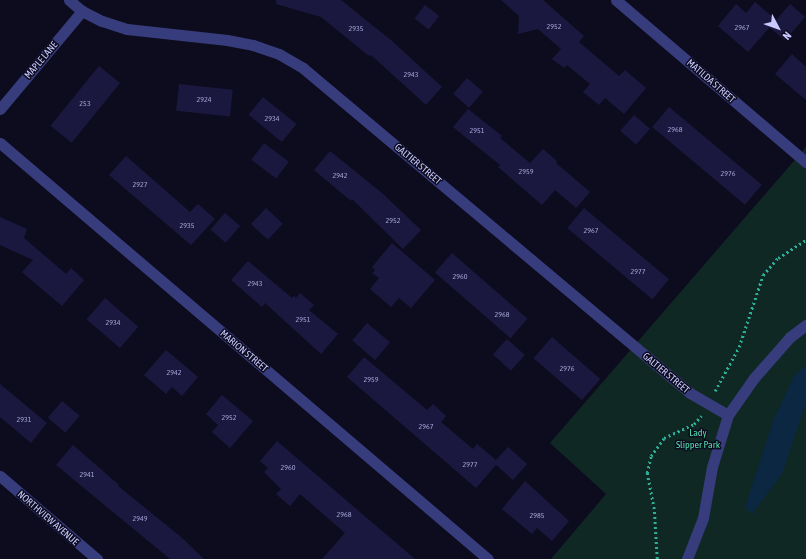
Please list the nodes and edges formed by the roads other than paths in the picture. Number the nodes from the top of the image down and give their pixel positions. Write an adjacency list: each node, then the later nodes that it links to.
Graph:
1 (69, 0): 3 (street, GALTIER STREET)
2 (616, 0): 6 (street, MATILDA STREET)
3 (82, 11): 4 (street, MAPLE LANE); 8 (street, GALTIER STREET)
4 (0, 109)
5 (0, 143): 11 (street, MARION STREET)
6 (806, 162)
7 (806, 325): 8 (street)
8 (728, 415): 12 (street)
9 (0, 476): 10 (street, NORTHVIEW AVENUE)
10 (97, 559)
11 (488, 559)
12 (687, 559)

